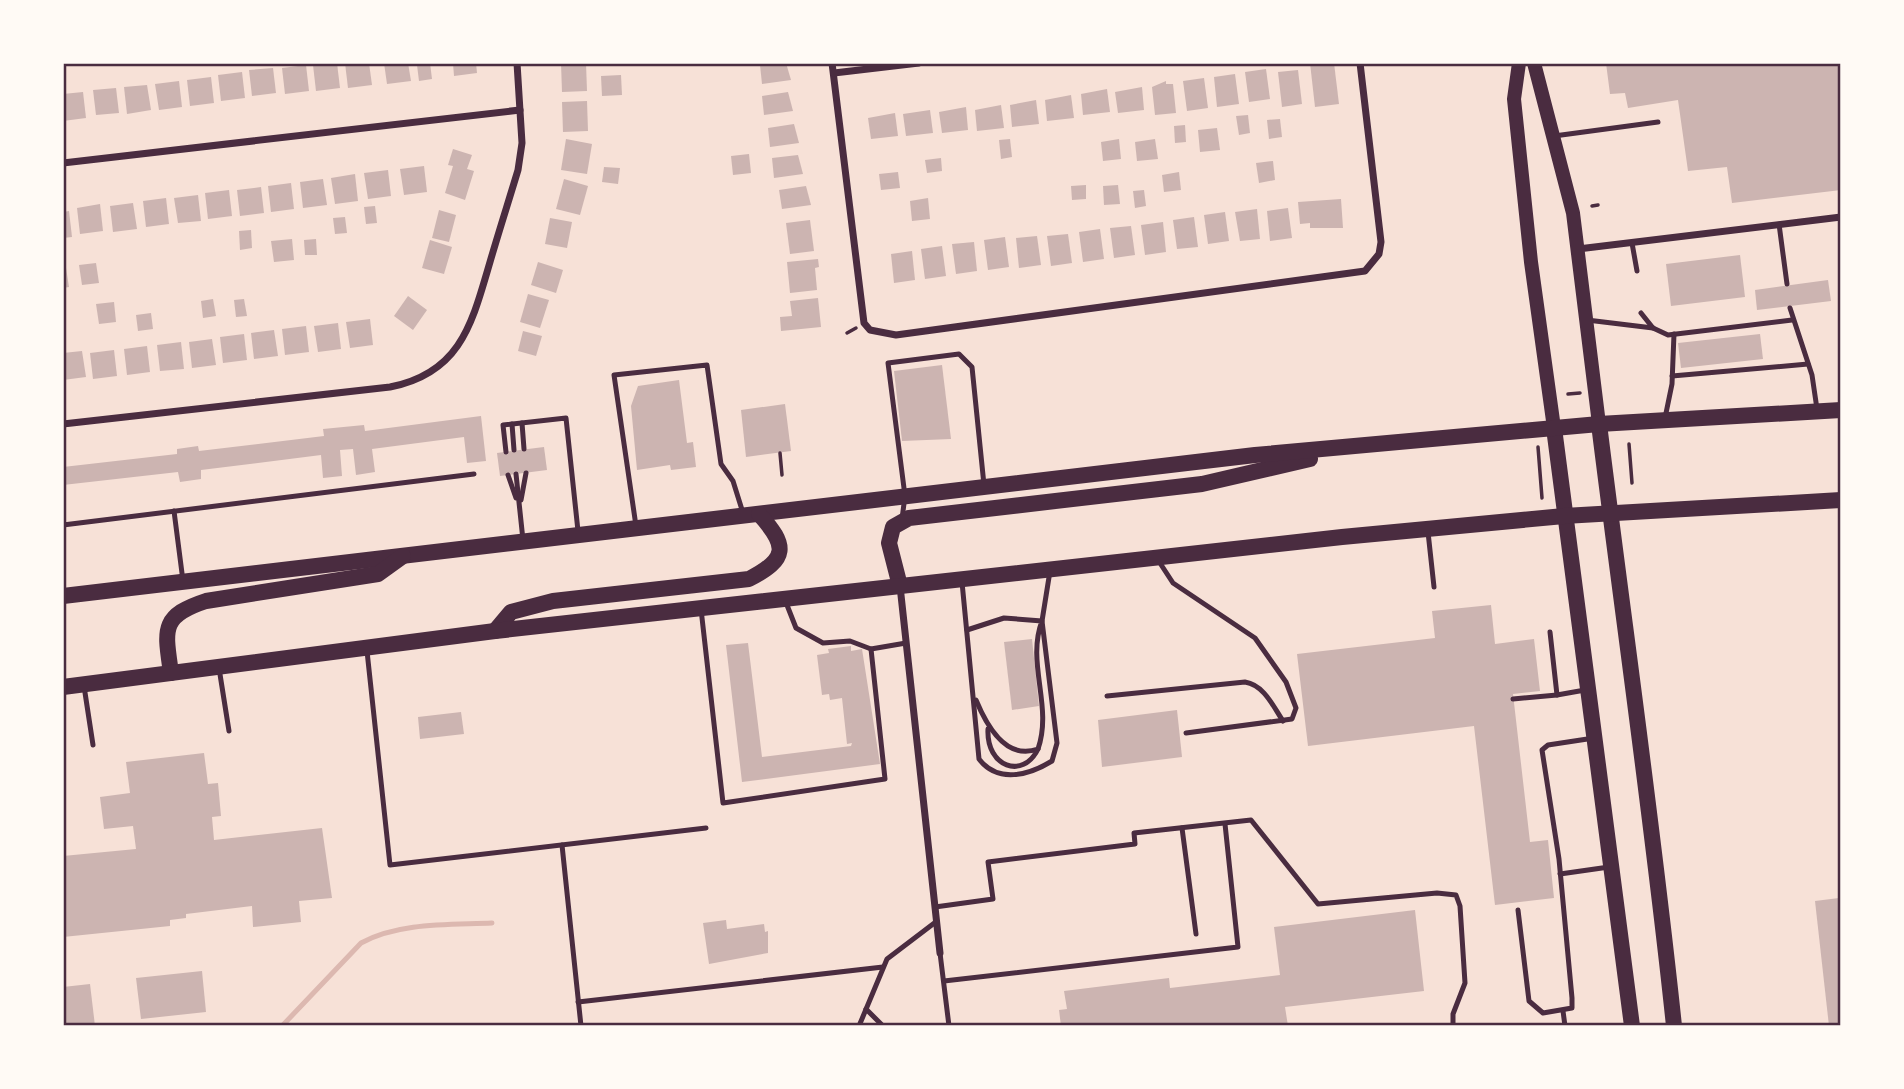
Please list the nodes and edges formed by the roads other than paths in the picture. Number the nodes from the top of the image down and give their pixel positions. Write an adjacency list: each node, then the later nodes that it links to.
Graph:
1 (517, 63): 8 (street)
2 (832, 63): 7 (street)
3 (919, 63): 7 (street)
4 (1360, 63): 7 (street)
5 (1519, 63): 33 (main road)
6 (1534, 63): 10 (main road)
7 (834, 73)
8 (520, 110): 11 (street); 30 (street)
9 (1658, 122): 10 (lane)
10 (1554, 136): 15 (main road)
11 (63, 163)
12 (1841, 218): 13 (street)
13 (1779, 224): 14 (street); 17 (lane)
14 (1632, 243): 15 (street); 16 (lane)
15 (1578, 249): 20 (main road)
16 (1637, 271)
17 (1787, 284)
18 (1790, 308): 21 (lane)
19 (1642, 313): 22 (lane)
20 (1587, 320): 22 (lane); 32 (main road)
21 (1792, 320): 23 (lane); 24 (lane)
22 (1653, 328): 23 (lane)
23 (1674, 334): 25 (lane)
24 (1808, 364): 25 (lane); 27 (lane)
25 (1672, 376): 28 (lane)
26 (1841, 410): 27 (main road)
27 (1818, 412): 28 (main road)
28 (1665, 420): 32 (main road)
29 (522, 423): 31 (lane); 35 (lane); 54 (lane)
30 (63, 424)
31 (512, 424): 36 (lane); 37 (lane)
32 (1599, 424): 33 (main road); 47 (main road)
33 (1555, 428): 34 (main road); 49 (main road)
34 (1357, 448): 42 (main road); 50 (main road)
35 (524, 449)
36 (514, 450)
37 (506, 452)
38 (526, 473): 45 (lane)
39 (474, 474): 46 (lane)
40 (516, 474): 45 (lane)
41 (508, 475): 45 (lane)
42 (984, 488): 43 (main road); 43 (lane)
43 (905, 496): 48 (main road); 50 (lane)
44 (1841, 500): 47 (main road)
45 (520, 508): 55 (lane)
46 (173, 511): 51 (lane); 60 (lane)
47 (1610, 514): 49 (main road); 112 (main road)
48 (752, 515): 52 (main road); 52 (lane); 68 (main road)
49 (1564, 516): 53 (main road); 77 (main road)
50 (901, 523): 61 (main road)
51 (63, 525)
52 (636, 529): 54 (main road)
53 (1428, 529): 57 (main road); 62 (lane)
54 (578, 534): 55 (main road)
55 (523, 541): 56 (main road)
56 (405, 555): 60 (main road); 74 (main road)
57 (1156, 557): 58 (main road); 82 (lane)
58 (1050, 569): 59 (main road); 66 (lane)
59 (962, 579): 61 (main road); 67 (lane)
60 (183, 581): 63 (main road)
61 (900, 586): 64 (main road); 70 (street)
62 (1434, 587)
63 (63, 596)
64 (785, 600): 65 (main road); 72 (lane)
65 (701, 609): 68 (main road); 72 (lane)
66 (1042, 621): 67 (lane); 78 (lane); 88 (lane)
67 (967, 630): 78 (lane)
68 (495, 631): 71 (main road)
69 (1550, 632): 79 (lane)
70 (906, 643): 72 (lane); 95 (street)
71 (367, 648): 73 (main road); 92 (lane)
72 (871, 649)
73 (219, 666): 74 (main road); 84 (lane)
74 (171, 673): 75 (main road)
75 (84, 684): 76 (main road); 87 (lane)
76 (63, 687)
77 (1587, 690): 79 (lane); 86 (main road)
78 (972, 692): 83 (lane)
79 (1557, 695): 81 (lane)
80 (1107, 696): 82 (lane)
81 (1513, 699)
82 (1283, 721): 85 (lane)
83 (988, 729): 88 (lane); 88 (lane)
84 (229, 731)
85 (1186, 733)
86 (1594, 738): 93 (main road); 94 (lane)
87 (93, 745)
88 (1038, 749)
89 (1225, 824): 91 (lane); 101 (lane); 109 (lane)
90 (706, 828): 92 (lane)
91 (1182, 828): 95 (lane); 98 (lane)
92 (562, 845): 102 (lane)
93 (1611, 867): 94 (lane); 111 (main road)
94 (1560, 874): 104 (lane)
95 (935, 907): 97 (street)
96 (1518, 910): 104 (lane)
97 (937, 921): 99 (street); 100 (lane)
98 (1196, 934)
99 (940, 953): 101 (lane)
100 (883, 967): 102 (lane); 103 (lane)
101 (944, 981): 108 (lane)
102 (579, 1002): 105 (lane)
103 (866, 1009): 106 (lane); 107 (lane)
104 (1563, 1012): 110 (lane)
105 (581, 1026)
106 (859, 1026)
107 (883, 1026)
108 (949, 1026)
109 (1453, 1026)
110 (1564, 1026)
111 (1632, 1026)
112 (1674, 1026)

